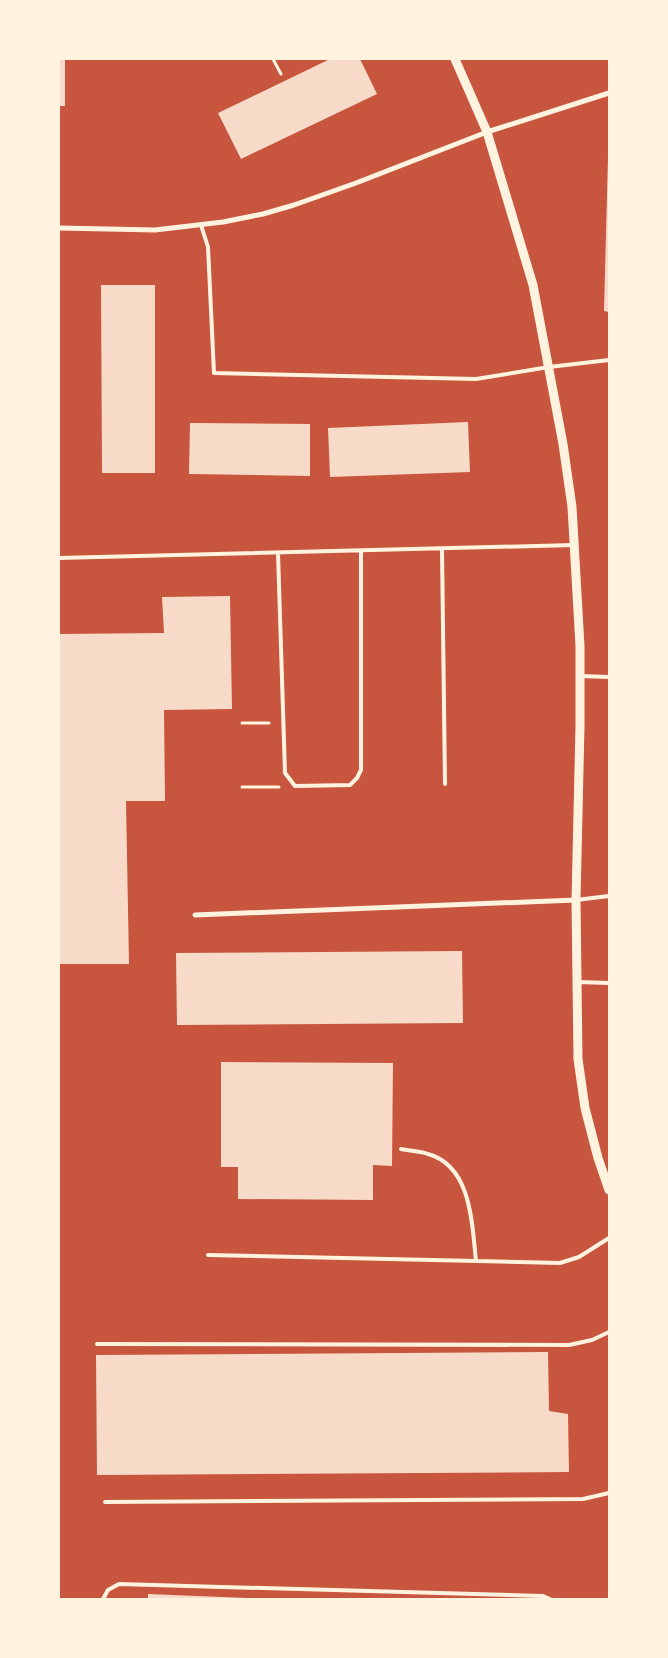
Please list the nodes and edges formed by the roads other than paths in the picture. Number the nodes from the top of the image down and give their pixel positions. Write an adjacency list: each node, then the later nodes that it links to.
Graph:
1 (455, 59): 3 (street)
2 (609, 93): 3 (street)
3 (487, 132): 4 (street); 7 (street)
4 (201, 224): 5 (street); 7 (lane)
5 (59, 228)
6 (609, 360): 7 (lane)
7 (549, 367): 8 (street)
8 (574, 545): 9 (lane); 13 (street)
9 (442, 548): 10 (lane); 15 (lane)
10 (361, 551): 11 (lane); 11 (lane)
11 (278, 553): 12 (lane)
12 (59, 558)
13 (580, 676): 14 (lane); 17 (street)
14 (609, 677)
15 (445, 784)
16 (609, 896): 17 (lane)
17 (576, 900): 18 (street); 19 (street)
18 (194, 915)
19 (576, 982): 20 (lane); 22 (street)
20 (609, 983)
21 (401, 1149): 25 (lane)
22 (609, 1190)
23 (609, 1238): 25 (lane)
24 (208, 1255): 25 (lane)
25 (476, 1261)
26 (609, 1332): 27 (lane)
27 (97, 1344)
28 (609, 1493): 29 (lane)
29 (105, 1502)
30 (103, 1599): 31 (lane)
31 (550, 1599)

